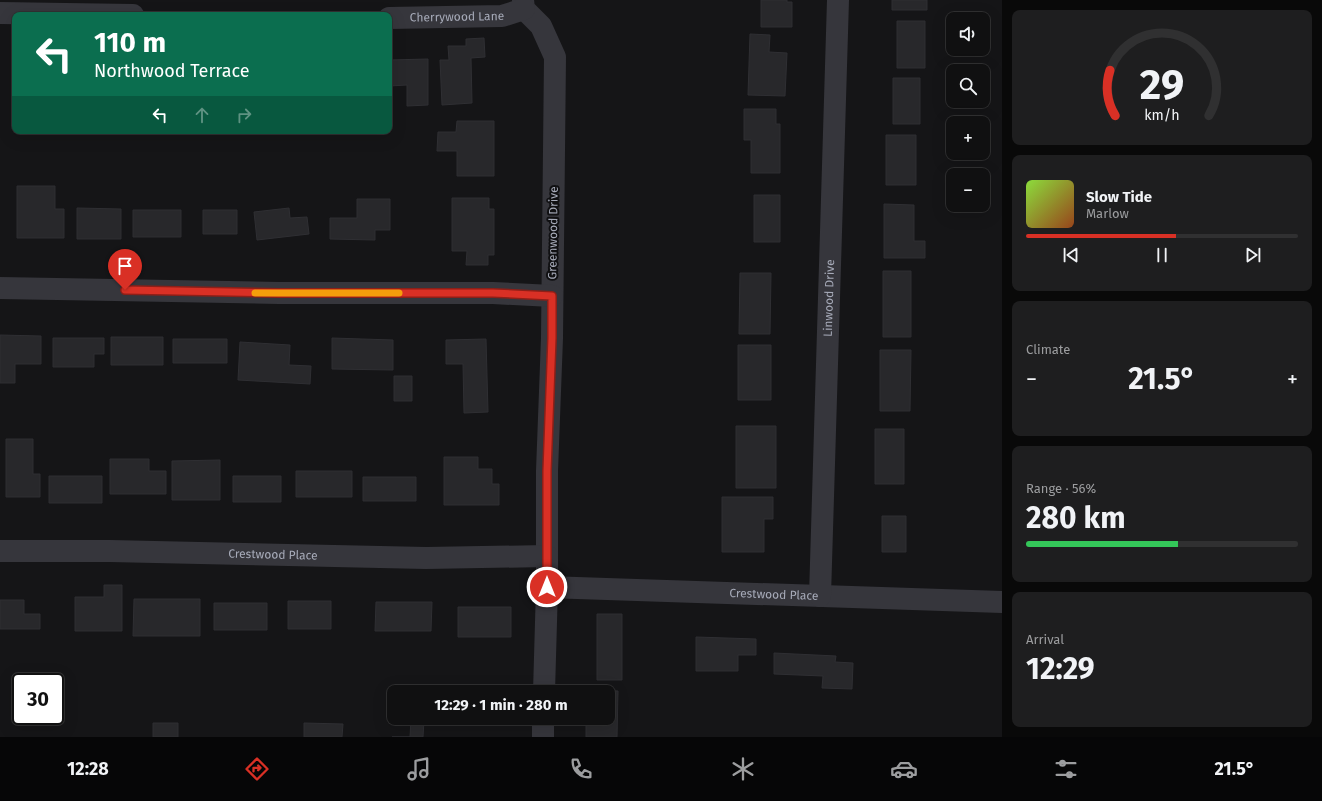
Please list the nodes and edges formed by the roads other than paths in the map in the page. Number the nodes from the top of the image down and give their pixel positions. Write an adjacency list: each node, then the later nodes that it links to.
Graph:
1 (838, 0): 11 (street, Linwood Drive)
2 (523, 5): 5 (street, Cherrywood Lane); 7 (street, Greenwood Drive)
3 (0, 13): 4 (street)
4 (12, 13)
5 (392, 18)
6 (0, 288): 7 (street)
7 (552, 296): 9 (street, Greenwood Drive)
8 (0, 551): 9 (street, Crestwood Place)
9 (547, 556): 10 (street, Greenwood Drive)
10 (547, 587): 11 (street, Crestwood Place); 13 (street, Greenwood Drive)
11 (820, 596): 12 (street, Crestwood Place)
12 (1002, 602)
13 (544, 685)
14 (543, 725): 15 (street)
15 (542, 737)

